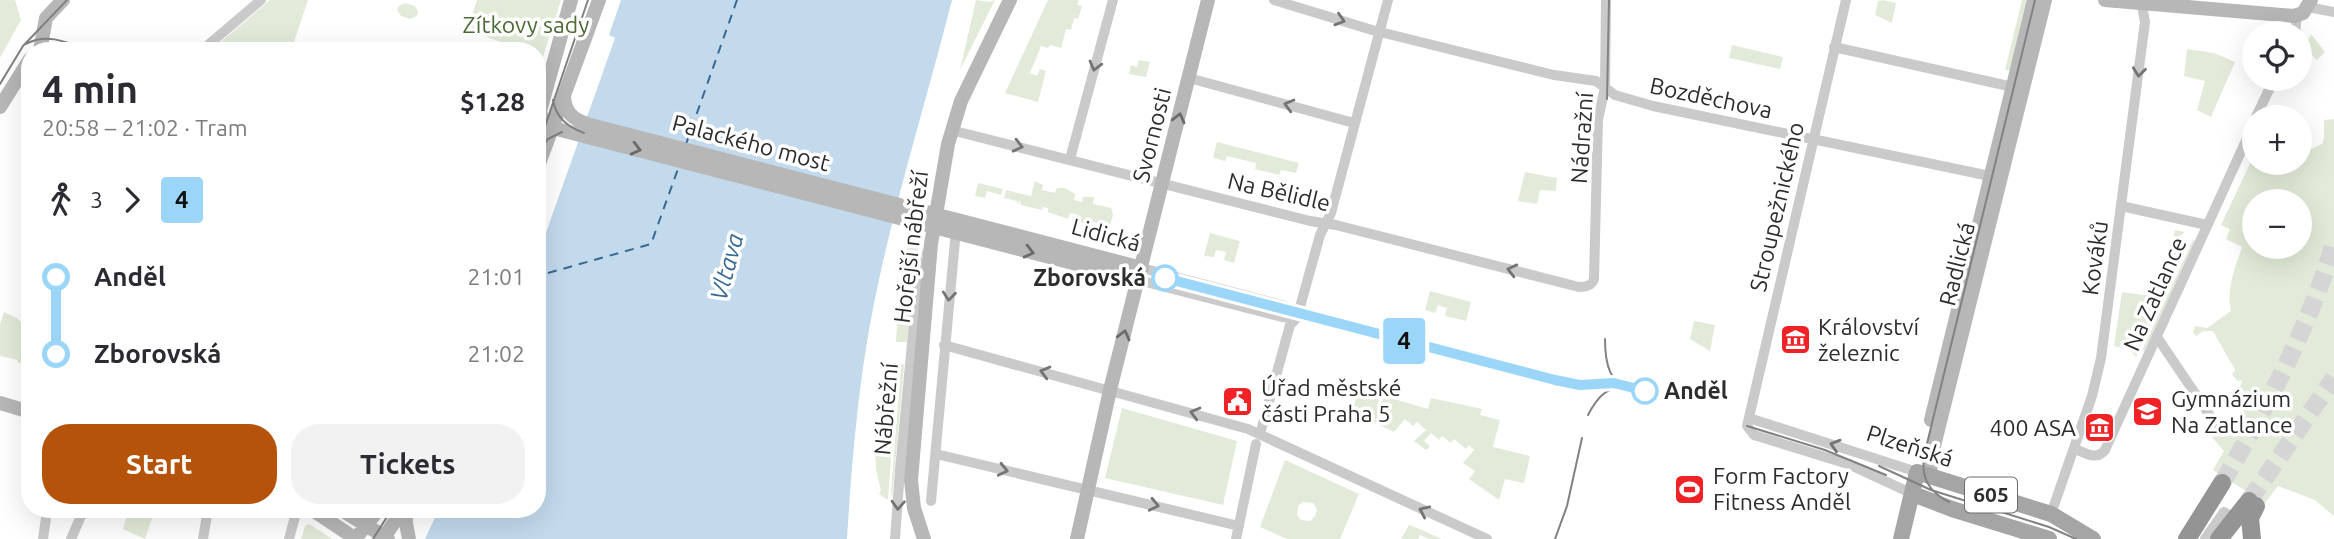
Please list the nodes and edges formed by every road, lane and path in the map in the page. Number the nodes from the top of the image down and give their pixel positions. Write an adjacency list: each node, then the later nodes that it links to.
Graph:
1 (261, 0): 22 (street)
2 (571, 0): 20 (main road)
3 (599, 0): 30 (main road)
4 (1010, 0): 34 (main road, Hořejší nábřeží)
5 (1113, 0): 39 (street, one-way to 39)
6 (1208, 0): 25 (main road, Svornosti)
7 (1274, 0): 19 (street, Bozděchova, one-way to 19)
8 (1388, 0): 19 (street)
9 (1606, 0): 27 (street, Nádražní)
10 (1846, 0): 23 (street, Stroupežnického)
11 (2034, 0): 28 (main road, Radlická)
12 (2045, 0): 62 (main road, Radlická)
13 (2105, 0): 15 (main road)
14 (59, 1): 21 (main road)
15 (2141, 2): 16 (main road); 42 (street, Kováků, one-way to 42)
16 (2205, 4): 17 (main road)
17 (2305, 8): 18 (street)
18 (2334, 12)
19 (1380, 32): 27 (street, Bozděchova); 33 (street)
20 (561, 35): 26 (main road); 29 (main road)
21 (42, 42)
22 (212, 42)
23 (1834, 47): 28 (street); 36 (street, Stroupežnického)
24 (21, 73): 31 (main road)
25 (1189, 78): 33 (street, one-way to 25); 41 (main road, Svornosti, one-way to 25)
26 (546, 79)
27 (1605, 87): 36 (street, Bozděchova); 48 (street, Nádražní)
28 (2013, 88): 62 (main road, Radlická)
29 (546, 89)
30 (564, 96): 35 (main road); 44 (main road, Palackého most)
31 (0, 107)
32 (546, 122): 35 (main road)
33 (1354, 123): 43 (street)
34 (951, 130): 39 (street, Na Bělidle, one-way to 39); 46 (main road, Hořejší nábřeží)
35 (561, 132): 37 (main road); 44 (main road, Palackého most, one-way to 44)
36 (1813, 139): 40 (street, Bozděchova); 57 (street, Stroupežnického)
37 (546, 148)
38 (2242, 148): 45 (street, Na Zatlance)
39 (1070, 159): 41 (street, Na Bělidle)
40 (1985, 176)
41 (1163, 184): 43 (street, Na Bělidle); 47 (main road, Svornosti)
42 (2121, 206): 45 (street); 60 (street, Kováků)
43 (1326, 224): 48 (street, Na Bělidle, one-way to 43); 49 (street)
44 (943, 225): 47 (main road, Lidická); 51 (street, one-way to 51)
45 (2207, 225): 50 (street, Na Zatlance)
46 (931, 244): 86 (street, Nábřežní, one-way to 86); 87 (main road, Hořejší nábřeží)
47 (1140, 274): 49 (street, Lidická); 52 (main road, one-way to 47)
48 (1594, 279)
49 (1297, 315): 59 (street)
50 (2157, 337): 58 (street); 60 (street, Na Zatlance)
51 (944, 345): 52 (street, one-way to 51); 61 (street)
52 (1110, 390): 59 (street, one-way to 52); 64 (main road)
53 (0, 393): 54 (main road)
54 (21, 399)
55 (0, 403): 56 (main road)
56 (21, 409)
57 (1748, 421): 62 (street, Plzeňská, one-way to 57); 65 (street, Plzeňská)
58 (2219, 429)
59 (1258, 439): 78 (street); 90 (street, one-way to 59)
60 (2075, 449): 67 (street, Kováků)
61 (936, 454): 64 (street, one-way to 64); 66 (street)
62 (1924, 474): 65 (main road, Radlická); 67 (main road, Plzeňská / 605)
63 (2222, 483): 95 (highway)
64 (1088, 489): 78 (street, one-way to 78); 88 (main road)
65 (1918, 496): 91 (main road, Radlická); 92 (main road, Radlická); 93 (main road, Plzeňská / 605)
66 (931, 501)
67 (2051, 514): 94 (main road, Plzeňská / 605)
68 (46, 518): 81 (street)
69 (80, 518): 82 (street)
70 (206, 518): 83 (street)
71 (295, 518): 84 (street)
72 (324, 518): 85 (main road)
73 (354, 518): 77 (main road)
74 (372, 518): 77 (main road)
75 (398, 518): 80 (main road)
76 (405, 518): 79 (main road)
77 (366, 526): 80 (main road); 85 (main road)
78 (1239, 526): 89 (street)
79 (408, 536)
80 (385, 538)
81 (43, 539)
82 (71, 539)
83 (203, 539)
84 (289, 539)
85 (356, 539)
86 (895, 539)
87 (924, 539)
88 (1077, 539)
89 (1236, 539)
90 (1487, 539)
91 (1901, 539)
92 (1912, 539)
93 (2049, 539)
94 (2094, 539)
95 (2187, 539)
96 (2205, 539): 99 (street)
97 (2219, 539): 98 (highway)
98 (2252, 539)
99 (2266, 539)

